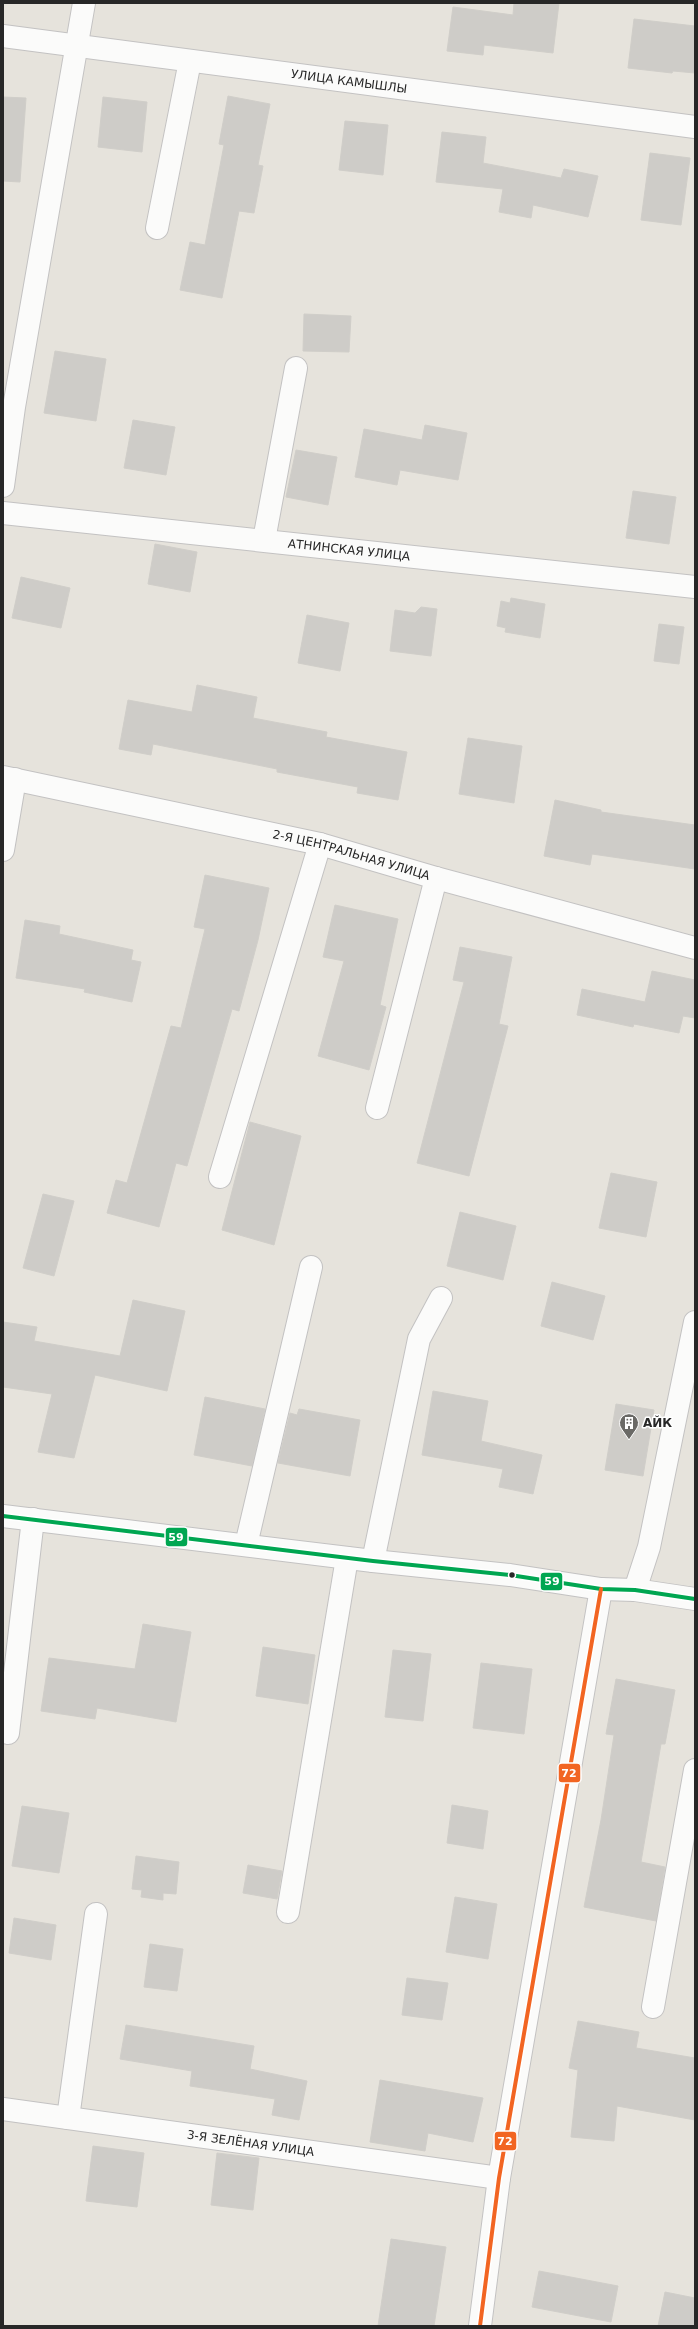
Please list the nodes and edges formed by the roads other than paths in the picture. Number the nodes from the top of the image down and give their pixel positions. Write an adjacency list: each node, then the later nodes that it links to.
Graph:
1 (84, 3): 3 (street)
2 (3, 36): 3 (street, УЛИЦА КАМЫШЛЫ)
3 (77, 46): 4 (street, УЛИЦА КАМЫШЛЫ); 8 (street)
4 (190, 61): 5 (street, УЛИЦА КАМЫШЛЫ); 6 (street)
5 (695, 127)
6 (157, 228)
7 (296, 368): 11 (street)
8 (9, 406): 9 (street)
9 (3, 486)
10 (3, 513): 11 (street, АТНИНСКАЯ УЛИЦА)
11 (264, 540): 12 (street, АТНИНСКАЯ УЛИЦА)
12 (695, 587)
13 (9, 778): 14 (street, 2-Я ЦЕНТРАЛЬНАЯ УЛИЦА); 15 (street)
14 (320, 844): 16 (street, 2-Я ЦЕНТРАЛЬНАЯ УЛИЦА); 19 (street)
15 (3, 850)
16 (436, 878): 17 (street, 2-Я ЦЕНТРАЛЬНАЯ УЛИЦА); 18 (street)
17 (695, 948)
18 (376, 1108)
19 (220, 1177)
20 (311, 1267): 25 (street)
21 (441, 1298): 27 (street)
22 (695, 1322): 29 (street)
23 (3, 1516): 24 (street)
24 (33, 1520): 25 (street); 31 (street)
25 (246, 1545): 26 (street)
26 (347, 1558): 27 (street); 33 (street)
27 (373, 1561): 28 (street)
28 (601, 1588): 29 (street); 38 (street)
29 (636, 1590): 30 (street)
30 (695, 1599)
31 (8, 1733)
32 (695, 1770): 35 (street)
33 (288, 1912)
34 (96, 1914): 37 (street)
35 (653, 2008)
36 (3, 2109): 37 (street, 3-Я ЗЕЛЁНАЯ УЛИЦА)
37 (68, 2118): 38 (street, 3-Я ЗЕЛЁНАЯ УЛИЦА)
38 (499, 2178): 39 (street)
39 (480, 2326)

